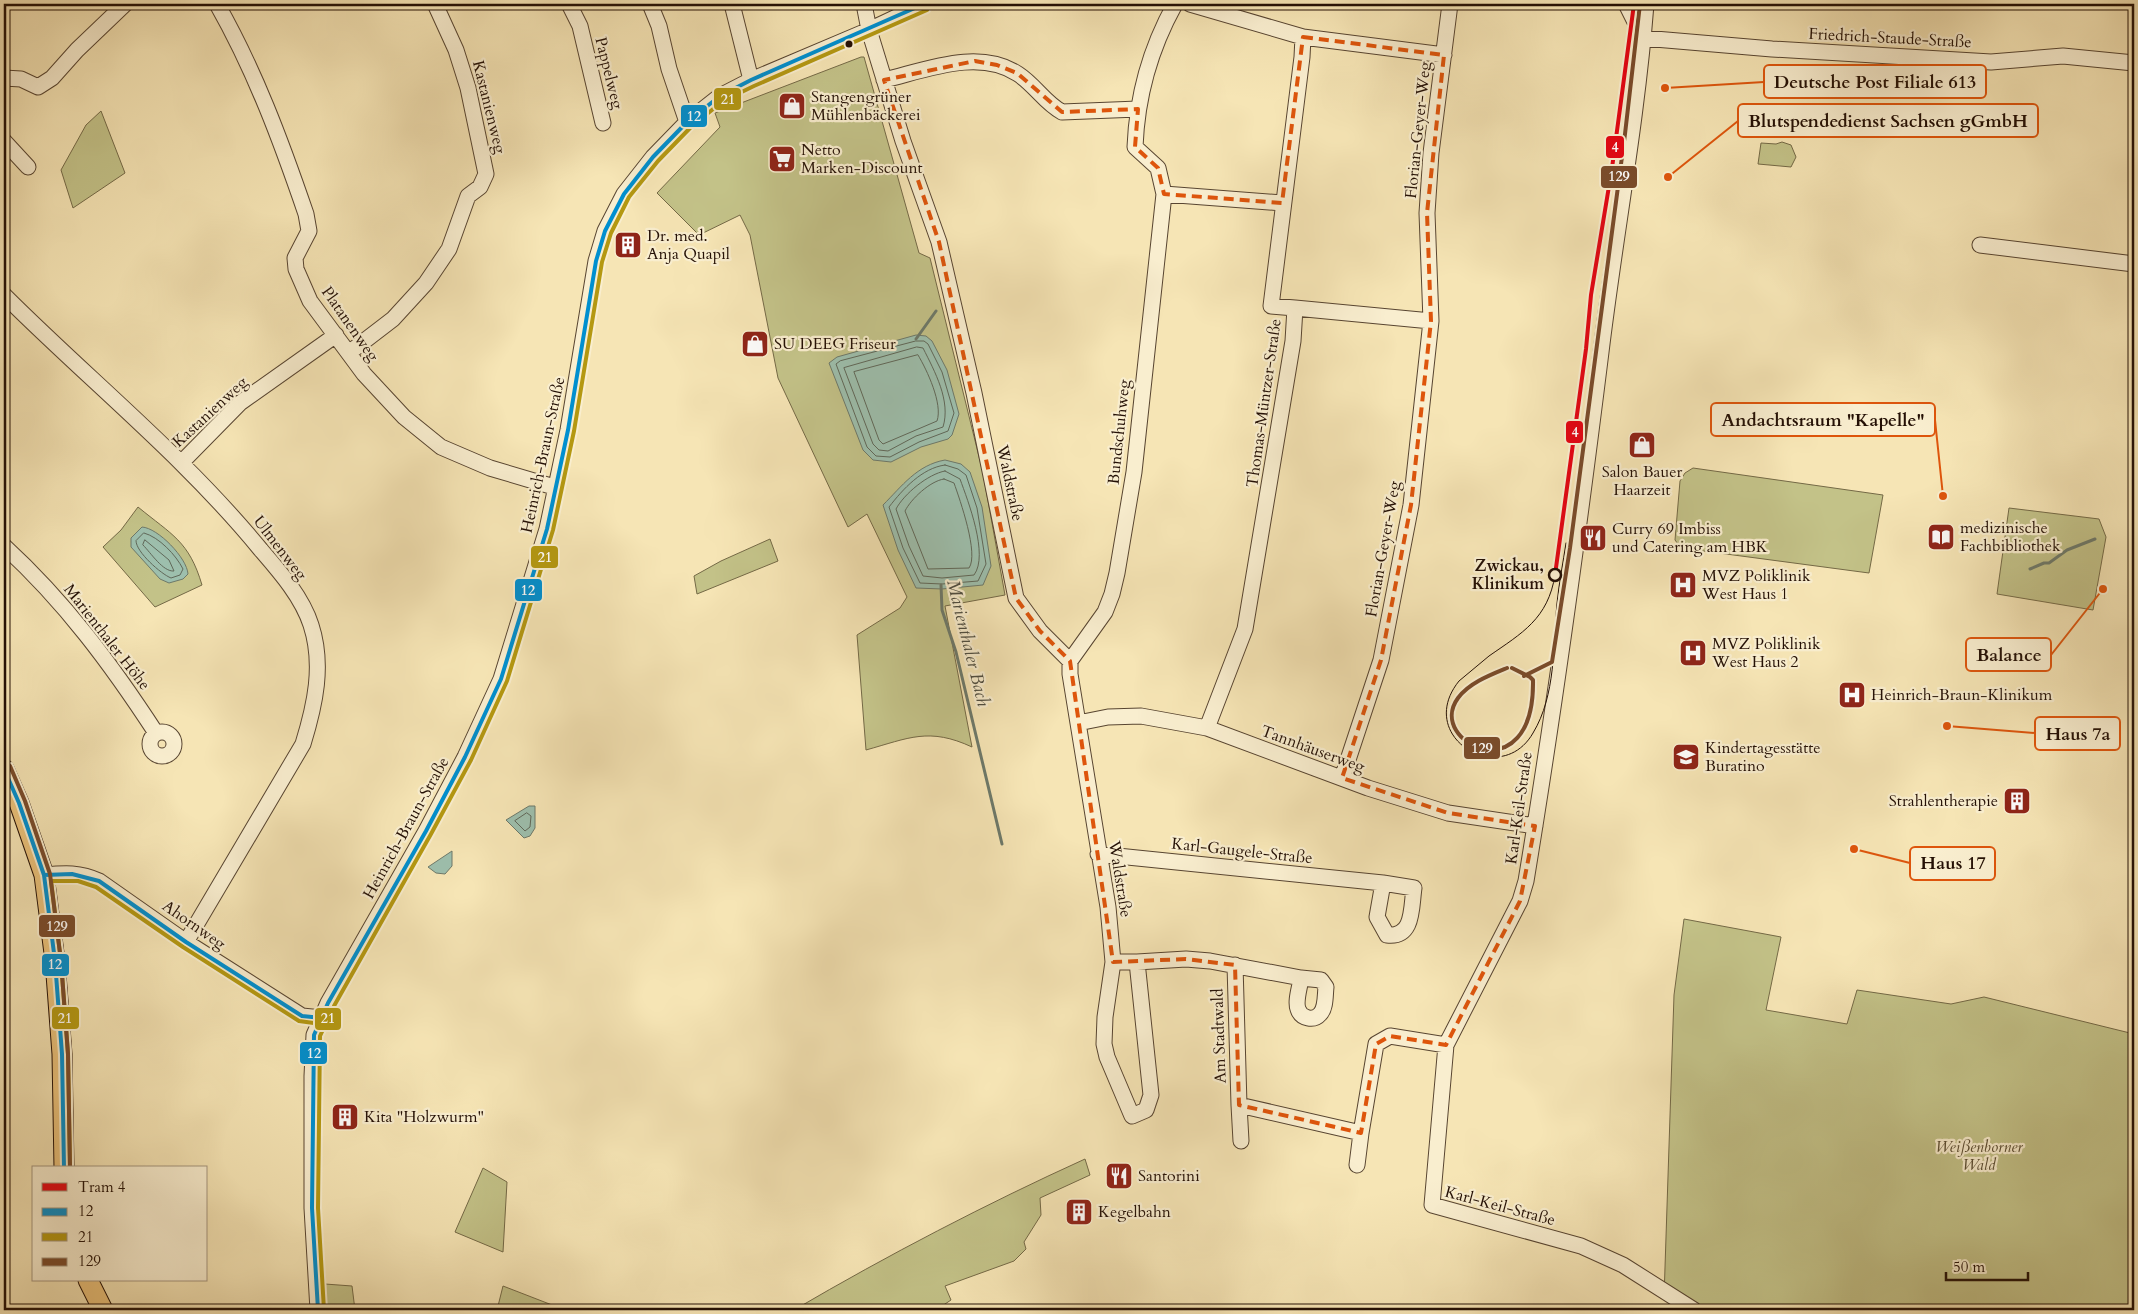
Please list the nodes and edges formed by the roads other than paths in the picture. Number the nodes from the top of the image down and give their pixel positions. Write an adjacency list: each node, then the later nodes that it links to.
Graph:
1 (125, 4): 19 (street)
2 (217, 4): 34 (street, Platanenweg)
3 (435, 4): 35 (street, Kastanienweg)
4 (569, 4): 24 (street, Pappelweg)
5 (650, 4): 23 (street)
6 (732, 4): 20 (street)
7 (864, 4): 14 (street, Waldstraße)
8 (924, 4): 14 (street, Heinrich-Braun-Straße)
9 (1176, 4): 22 (street, Bundschuhweg)
10 (1190, 4): 15 (street)
11 (1450, 4): 17 (street, Florian-Geyer-Weg)
12 (1626, 4): 16 (street)
13 (1646, 4): 16 (street, Karl-Keil-Straße)
14 (869, 30): 20 (street, Heinrich-Braun-Straße); 21 (street, Waldstraße)
15 (1303, 37): 17 (street); 28 (street, Thomas-Müntzer-Straße)
16 (1643, 38): 18 (street, Friedrich-Staude-Straße); 45 (street, Karl-Keil-Straße)
17 (1444, 55): 33 (street, Florian-Geyer-Weg)
18 (2134, 63)
19 (4, 78)
20 (751, 80): 23 (street, Heinrich-Braun-Straße)
21 (884, 80): 22 (street); 39 (street, Waldstraße)
22 (1138, 108): 27 (street, Bundschuhweg)
23 (687, 122): 37 (street, Heinrich-Braun-Straße)
24 (604, 123)
25 (4, 142): 26 (street)
26 (28, 167)
27 (1164, 194): 28 (street); 39 (street, Bundschuhweg)
28 (1282, 203): 32 (street, Thomas-Müntzer-Straße)
29 (1980, 245): 30 (street)
30 (2134, 264)
31 (4, 295): 36 (street, Ulmenweg)
32 (1295, 308): 33 (street); 41 (street, Thomas-Müntzer-Straße)
33 (1430, 321): 44 (street, Florian-Geyer-Weg)
34 (336, 335): 35 (street, Platanenweg); 36 (street, Kastanienweg)
35 (350, 352): 37 (street, Platanenweg)
36 (181, 463): 49 (street, Ulmenweg)
37 (554, 486): 54 (street, Heinrich-Braun-Straße)
38 (4, 546): 42 (street, Marienthaler Höhe)
39 (1070, 661): 40 (street, Waldstraße)
40 (1078, 724): 41 (street, Tannhäuserweg); 46 (street, Waldstraße)
41 (1207, 728): 44 (street, Tannhäuserweg)
42 (156, 733)
43 (4, 769): 47 (main road)
44 (1342, 778): 45 (street, Tannhäuserweg)
45 (1535, 826): 55 (street, Karl-Keil-Straße)
46 (1098, 854): 48 (street, Karl-Gaugele-Straße); 50 (street, Waldstraße)
47 (44, 875): 49 (street, Ahornweg); 60 (main road)
48 (1383, 883)
49 (186, 942): 54 (street, Ahornweg)
50 (1113, 962): 51 (street); 51 (street, Waldstraße)
51 (1137, 962): 52 (street, Am Stadtwald)
52 (1235, 965): 53 (street, Am Stadtwald); 56 (street, Am Stadtwald)
53 (1301, 978)
54 (322, 1018): 63 (street, Heinrich-Braun-Straße)
55 (1446, 1045): 57 (street); 64 (street, Karl-Keil-Straße)
56 (1239, 1105): 57 (street, Am Stadtwald); 58 (street, Am Stadtwald)
57 (1361, 1133): 59 (street)
58 (1241, 1141)
59 (1357, 1165)
60 (64, 1166)
61 (89, 1282): 62 (main road)
62 (103, 1310)
63 (318, 1310)
64 (1694, 1310)

